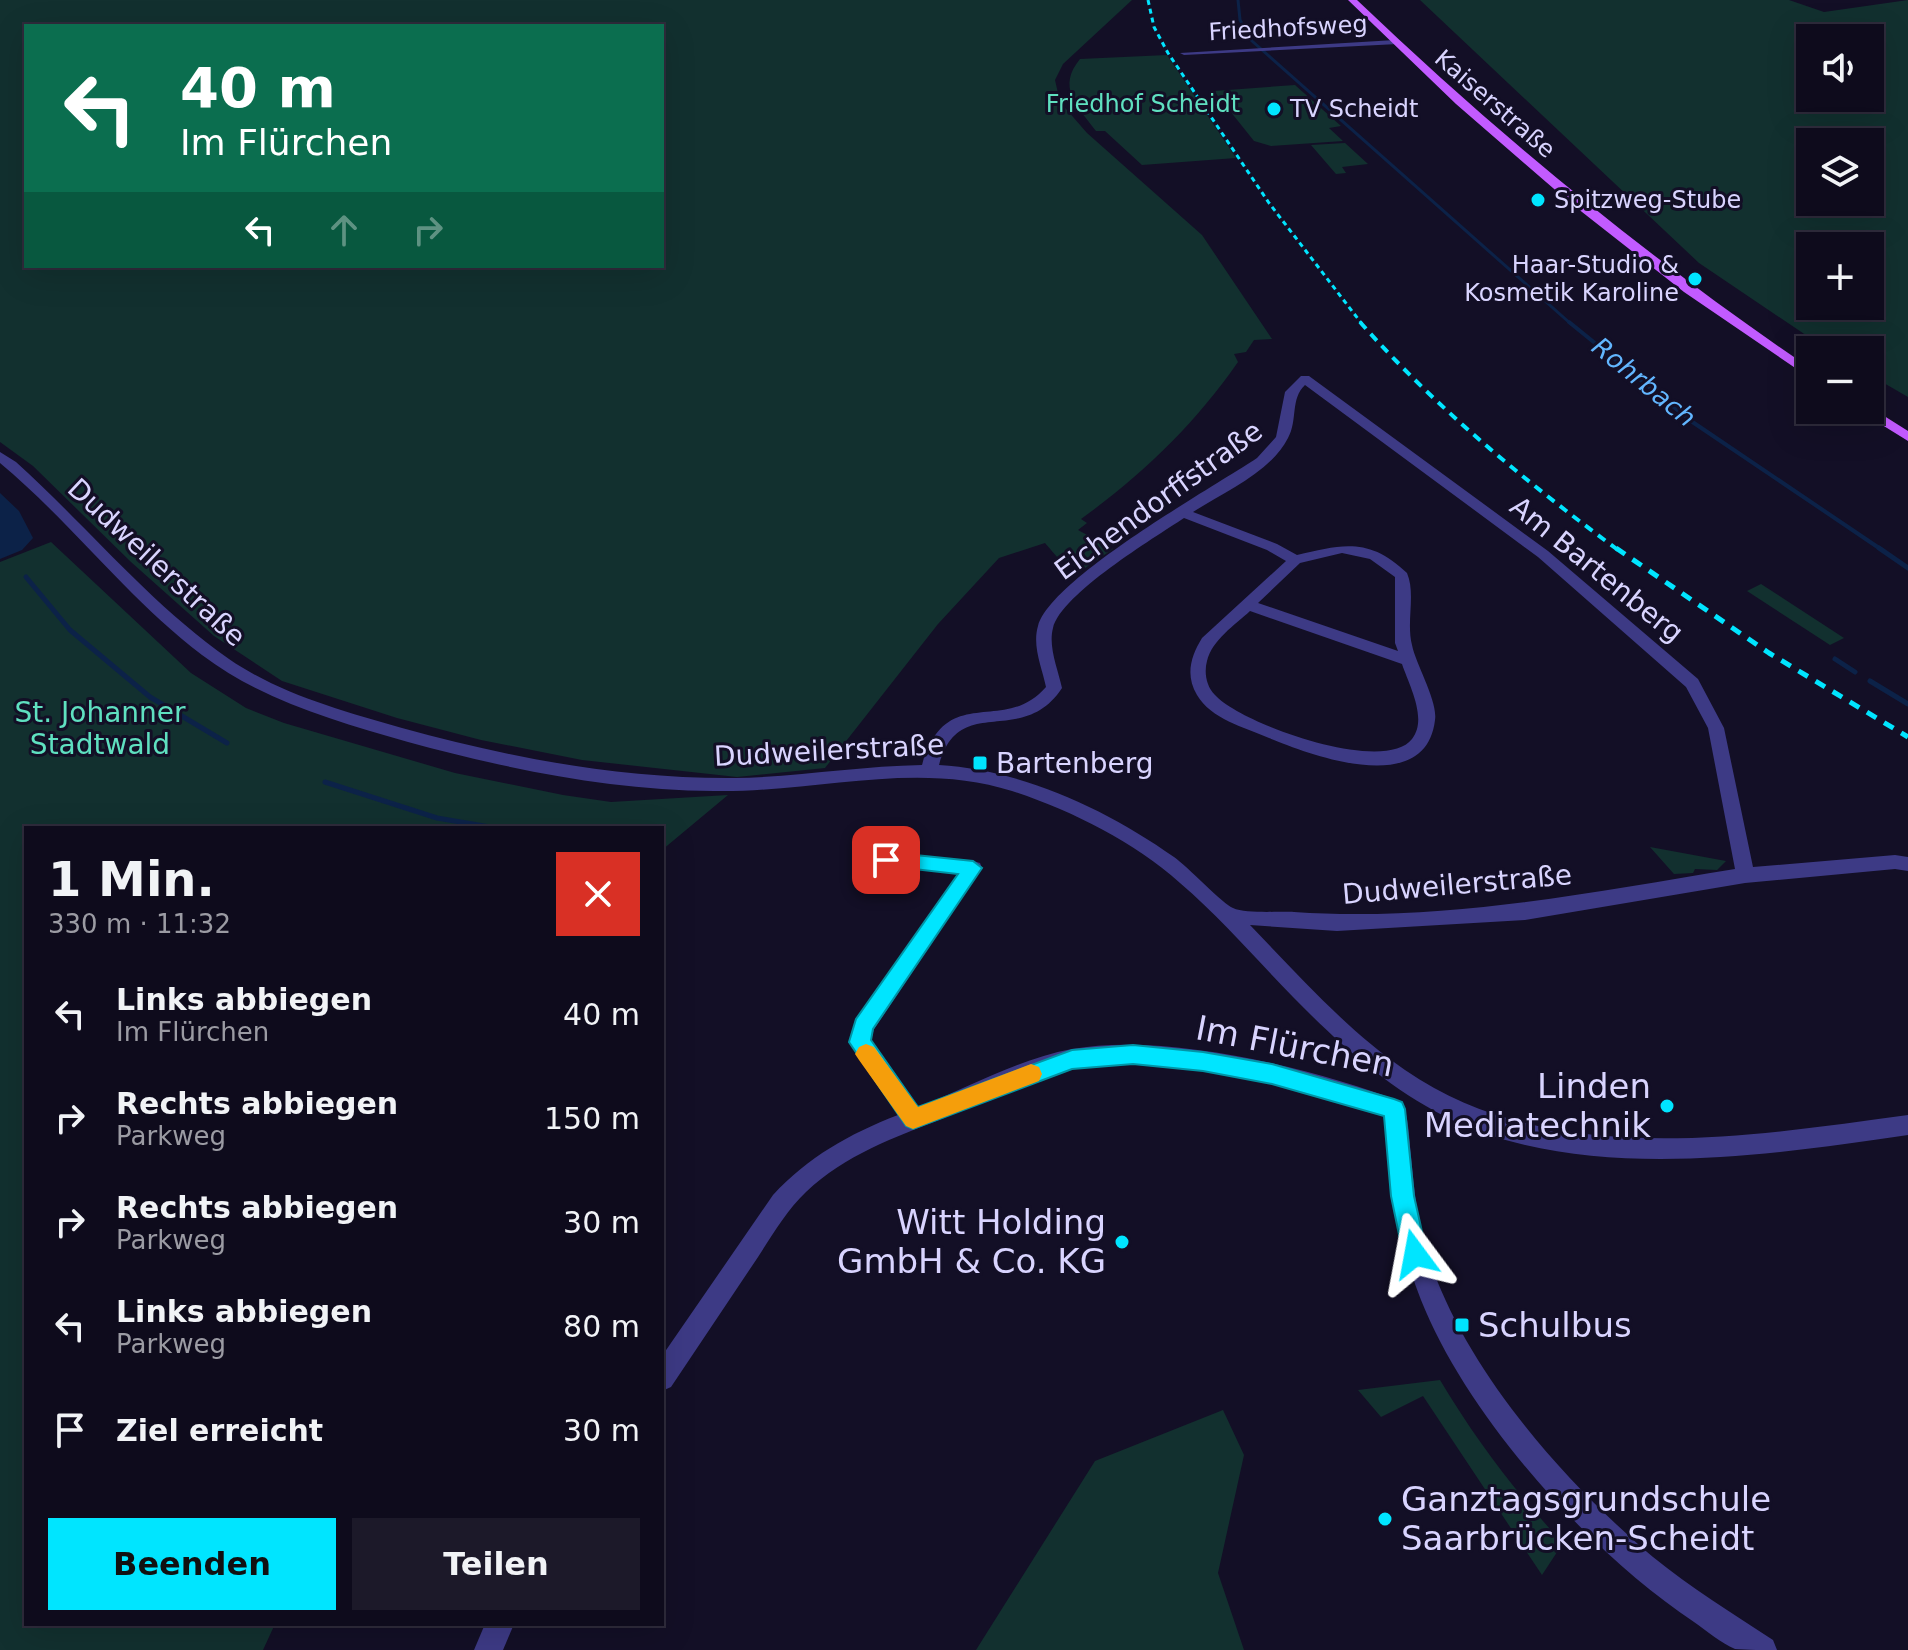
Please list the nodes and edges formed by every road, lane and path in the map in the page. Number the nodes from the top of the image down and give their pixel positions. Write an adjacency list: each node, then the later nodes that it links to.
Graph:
1 (1352, 0): 2 (main road, Kaiserstraße)
2 (1395, 42): 3 (street, Friedhofsweg); 4 (main road, Kaiserstraße)
3 (1184, 53)
4 (1796, 365)
5 (1305, 379): 9 (street, Eichendorffstraße); 16 (street, Am Bartenberg)
6 (1884, 422): 7 (main road)
7 (1908, 437)
8 (0, 456): 13 (street, Dudweilerstraße)
9 (1184, 513): 10 (street); 13 (street, Eichendorffstraße)
10 (1295, 560): 11 (street); 12 (street)
11 (1249, 605): 12 (street); 12 (street)
12 (1407, 660)
13 (929, 769): 17 (street, Dudweilerstraße)
14 (886, 860): 20 (street)
15 (1908, 864): 16 (street, Dudweilerstraße)
16 (1745, 875): 17 (street, Dudweilerstraße)
17 (1226, 916): 18 (street, Im Flürchen)
18 (1416, 1090): 19 (street, Im Flürchen); 21 (street, Im Flürchen)
19 (1394, 1109): 20 (street, Im Flürchen); 25 (street)
20 (913, 1119): 22 (street, Im Flürchen)
21 (1908, 1125)
22 (664, 1375)
23 (499, 1626): 24 (street)
24 (488, 1650)
25 (1763, 1650)

